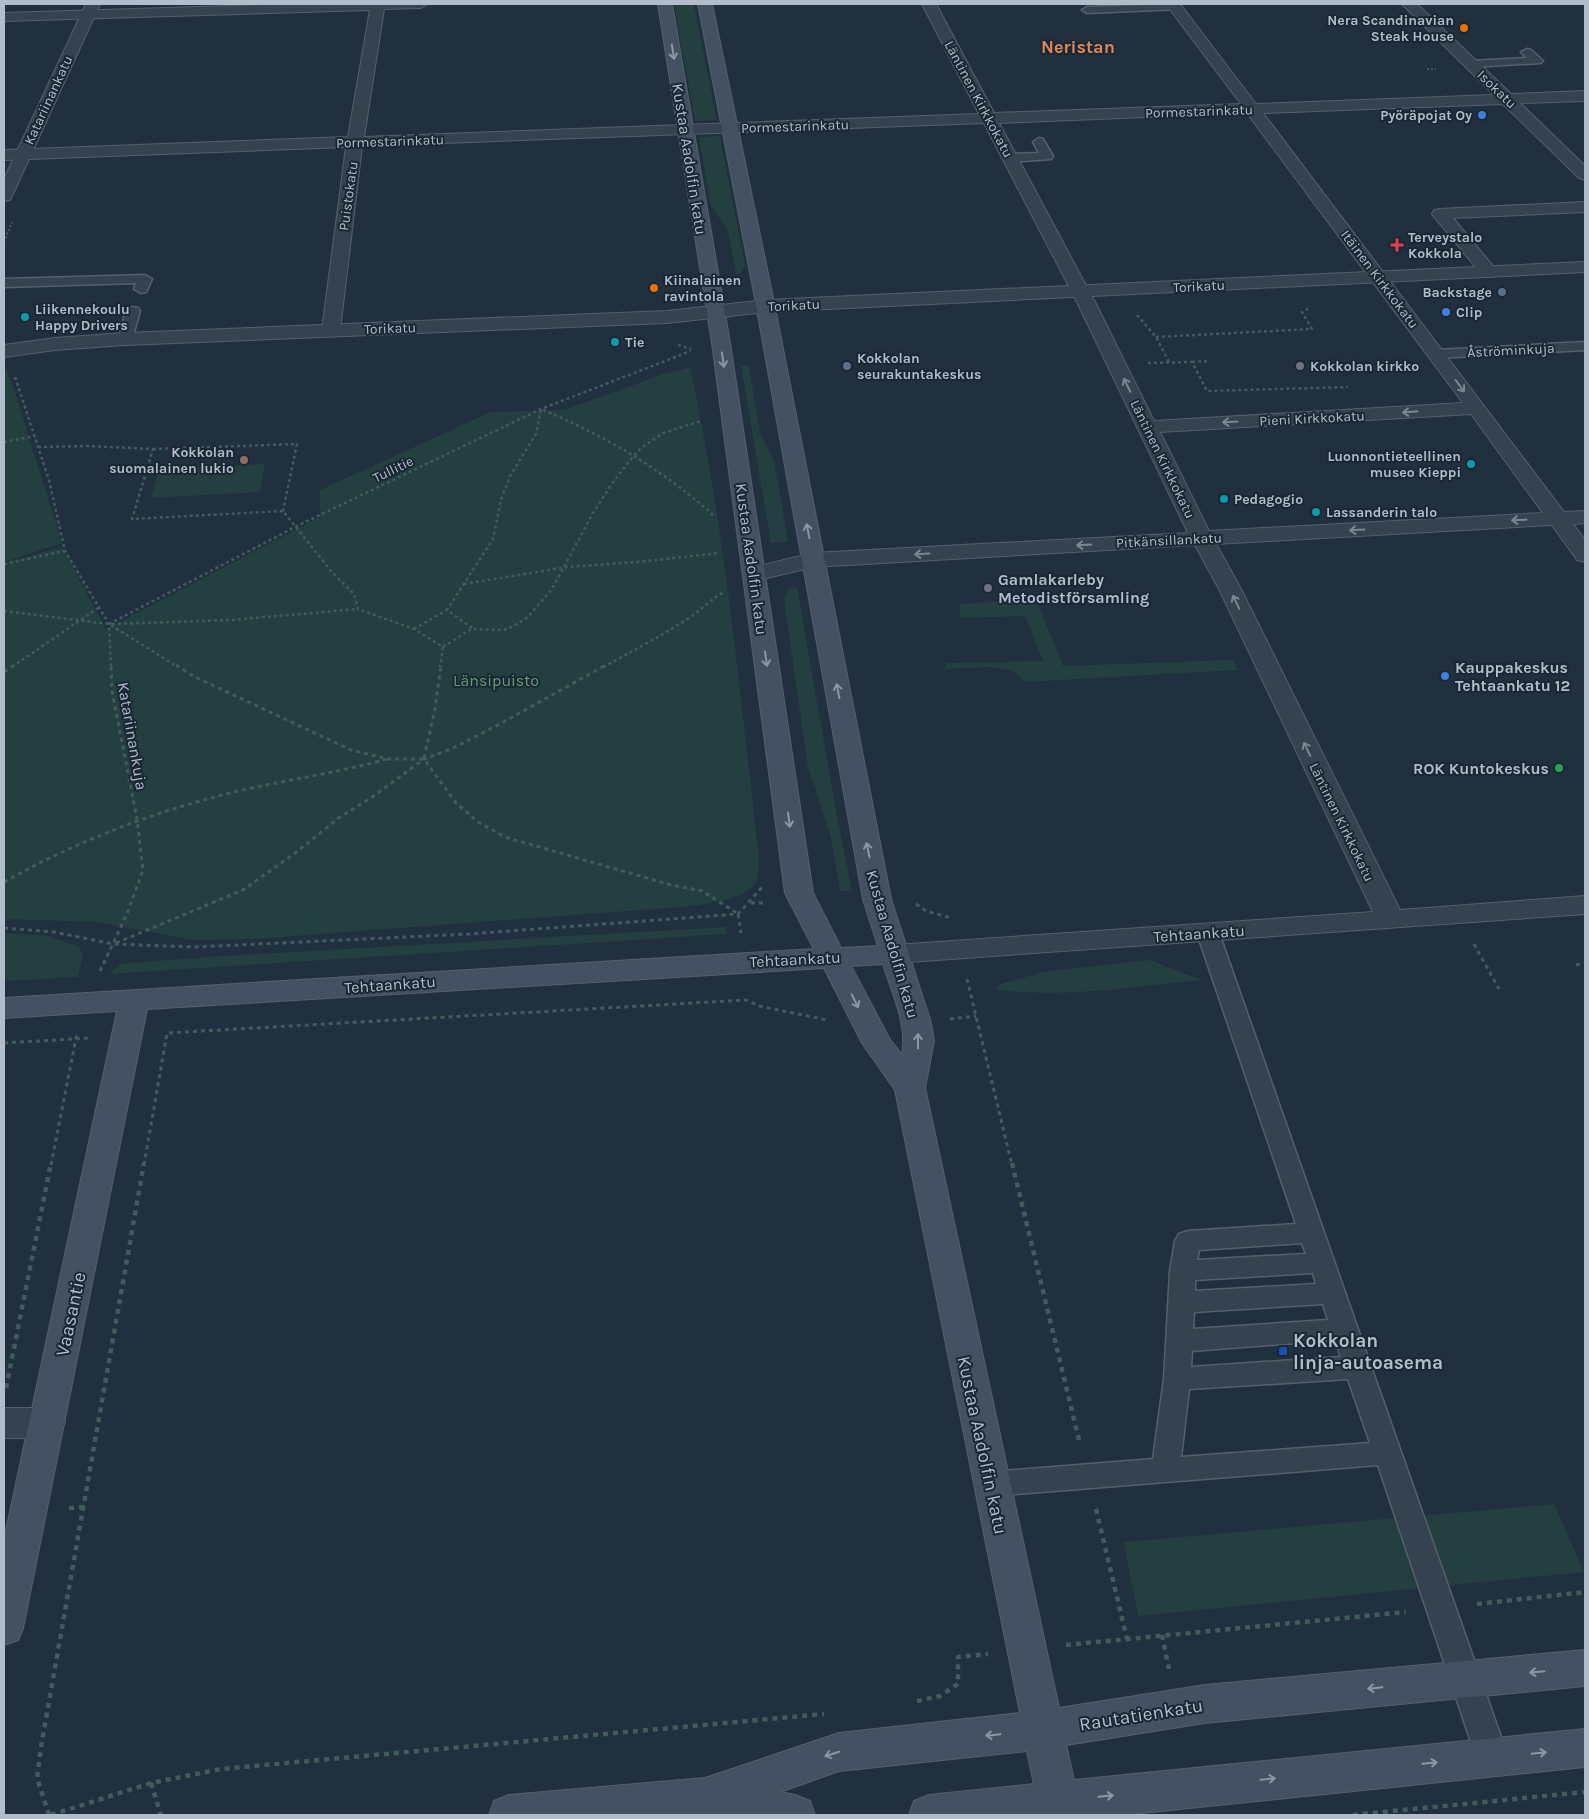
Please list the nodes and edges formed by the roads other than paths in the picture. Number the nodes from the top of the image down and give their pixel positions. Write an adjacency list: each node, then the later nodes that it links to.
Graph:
1 (378, 4): 2 (street); 8 (street); 19 (street, Puistokatu)
2 (421, 4)
3 (665, 4): 18 (main road, Kustaa Aadolfin katu, one-way to 18)
4 (705, 4): 17 (main road, Kustaa Aadolfin katu)
5 (929, 4): 16 (street, Läntinen Kirkkokatu)
6 (1409, 4): 12 (street, Isokatu)
7 (1175, 5): 9 (lane); 15 (street, Itäinen Kirkkokatu)
8 (91, 9): 10 (street); 21 (street, Katariinankatu)
9 (1087, 10)
10 (4, 17)
11 (1527, 52): 12 (lane)
12 (1471, 64): 14 (street, Isokatu)
13 (1585, 96): 14 (street, Pormestarinkatu)
14 (1508, 100): 15 (street, Pormestarinkatu); 24 (street, Isokatu)
15 (1253, 109): 16 (street, Pormestarinkatu); 29 (street, Itäinen Kirkkokatu)
16 (989, 119): 17 (street, Pormestarinkatu); 23 (street, Läntinen Kirkkokatu)
17 (730, 128): 18 (street, Pormestarinkatu); 33 (main road, Kustaa Aadolfin katu)
18 (685, 130): 19 (street, Pormestarinkatu); 35 (main road, Kustaa Aadolfin katu)
19 (355, 142): 21 (street, Pormestarinkatu); 36 (street, Puistokatu)
20 (1039, 142): 23 (lane)
21 (22, 154): 22 (street, Pormestarinkatu); 25 (street, Katariinankatu)
22 (4, 155)
23 (1009, 158): 32 (street, Läntinen Kirkkokatu)
24 (1585, 175)
25 (4, 196)
26 (1585, 207): 28 (street)
27 (1585, 267): 28 (street, Torikatu)
28 (1489, 272): 29 (street, Torikatu)
29 (1378, 277): 32 (street, Torikatu); 40 (street, Itäinen Kirkkokatu)
30 (4, 283): 31 (lane)
31 (142, 289)
32 (1080, 291): 33 (street, Torikatu); 42 (street, Läntinen Kirkkokatu, one-way to 32)
33 (766, 306): 35 (street, Torikatu); 47 (main road, Kustaa Aadolfin katu, one-way to 33)
34 (134, 311): 37 (lane)
35 (714, 312): 36 (street, Torikatu); 48 (main road, Kustaa Aadolfin katu, one-way to 48)
36 (331, 330): 37 (street, Torikatu)
37 (125, 339): 39 (street, Torikatu)
38 (1585, 346): 40 (lane, Åströminkuja)
39 (4, 350)
40 (1437, 354): 41 (street, Itäinen Kirkkokatu, one-way to 41)
41 (1476, 408): 42 (street, Pieni Kirkkokatu, one-way to 42); 44 (street, Itäinen Kirkkokatu)
42 (1147, 427): 45 (street, Läntinen Kirkkokatu)
43 (1585, 517): 44 (street, Pitkänsillankatu)
44 (1557, 518): 45 (street, Pitkänsillankatu, one-way to 45); 46 (street, Itäinen Kirkkokatu)
45 (1202, 539): 47 (street, Pitkänsillankatu, one-way to 47); 50 (street, Läntinen Kirkkokatu, one-way to 45)
46 (1585, 555)
47 (813, 560): 48 (street, Pitkänsillankatu); 52 (main road, Kustaa Aadolfin katu, one-way to 47)
48 (754, 574): 53 (main road, Kustaa Aadolfin katu, one-way to 53)
49 (1585, 904): 50 (street, Tehtaankatu)
50 (1390, 918): 51 (street, Tehtaankatu)
51 (1208, 933): 52 (street, Tehtaankatu); 57 (lane)
52 (894, 954): 53 (main road, Tehtaankatu); 56 (main road, Kustaa Aadolfin katu, one-way to 52)
53 (833, 957): 54 (main road, Tehtaankatu); 56 (main road, Kustaa Aadolfin katu, one-way to 56)
54 (134, 1000): 55 (main road, Tehtaankatu); 67 (main road, Vaasantie)
55 (4, 1008)
56 (910, 1088): 70 (main road, Kustaa Aadolfin katu)
57 (1312, 1233): 58 (lane); 59 (lane)
58 (1322, 1263): 59 (lane); 60 (lane)
59 (1183, 1271): 61 (lane)
60 (1332, 1293): 61 (lane); 62 (lane)
61 (1182, 1302): 63 (lane)
62 (1345, 1329): 63 (lane); 64 (lane)
63 (1180, 1341): 65 (lane)
64 (1358, 1367): 65 (lane); 68 (lane)
65 (1177, 1379): 69 (lane)
66 (5, 1406): 67 (street)
67 (48, 1423): 71 (main road, Vaasantie)
68 (1387, 1453): 69 (lane); 73 (lane)
69 (1165, 1471): 70 (lane)
70 (990, 1484): 74 (main road, Kustaa Aadolfin katu)
71 (4, 1628)
72 (1585, 1668): 73 (main road, Rautatienkatu, one-way to 73)
73 (1465, 1679): 74 (main road, Rautatienkatu, one-way to 74); 76 (lane)
74 (1042, 1730): 77 (main road, Rautatienkatu, one-way to 77); 78 (main road, Kustaa Aadolfin katu)
75 (1585, 1748): 76 (main road, one-way to 75)
76 (1492, 1757): 78 (main road, one-way to 76)
77 (705, 1798): 79 (main road, Rautatienkatu); 80 (main road, Rautatienkatu)
78 (1058, 1800): 81 (main road)
79 (509, 1815)
80 (795, 1815)
81 (929, 1815)

